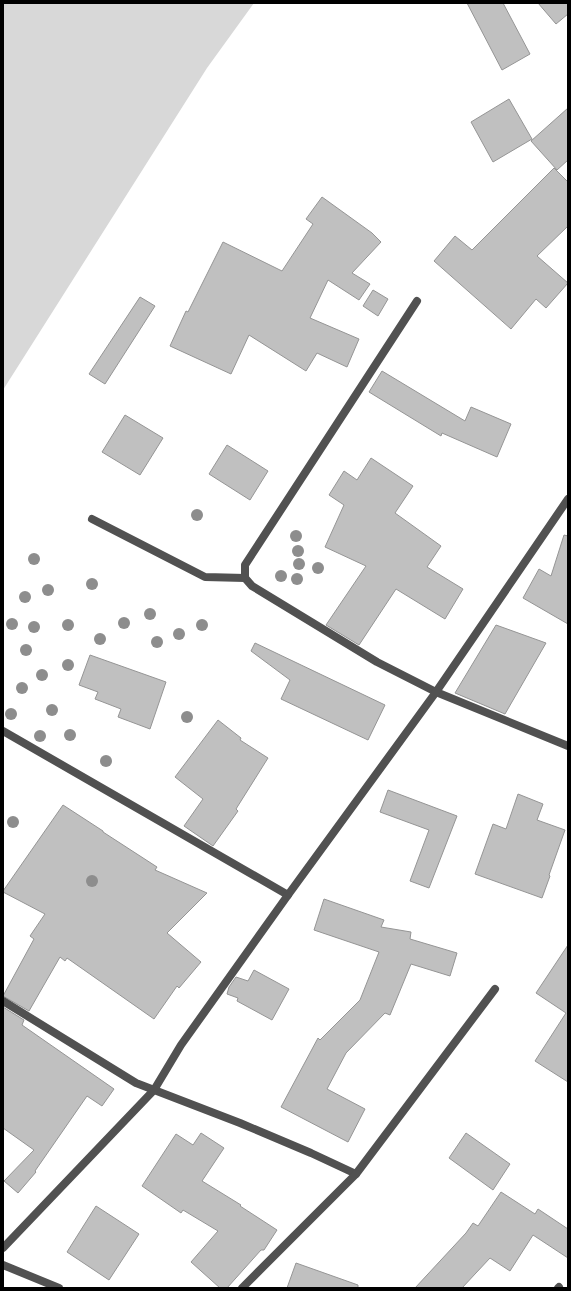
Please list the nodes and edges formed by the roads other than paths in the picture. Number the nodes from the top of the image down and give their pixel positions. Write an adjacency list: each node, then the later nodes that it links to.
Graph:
1 (417, 301): 4 (street)
2 (568, 499): 5 (street)
3 (92, 519): 4 (street)
4 (245, 578): 5 (street)
5 (436, 692): 7 (street); 8 (street)
6 (3, 731): 8 (street)
7 (568, 746)
8 (288, 895): 11 (street)
9 (495, 989): 12 (street)
10 (3, 1001): 11 (street)
11 (154, 1090): 12 (street); 13 (street)
12 (356, 1174): 16 (street)
13 (3, 1248)
14 (3, 1265): 15 (street)
15 (59, 1288)
16 (242, 1288)

